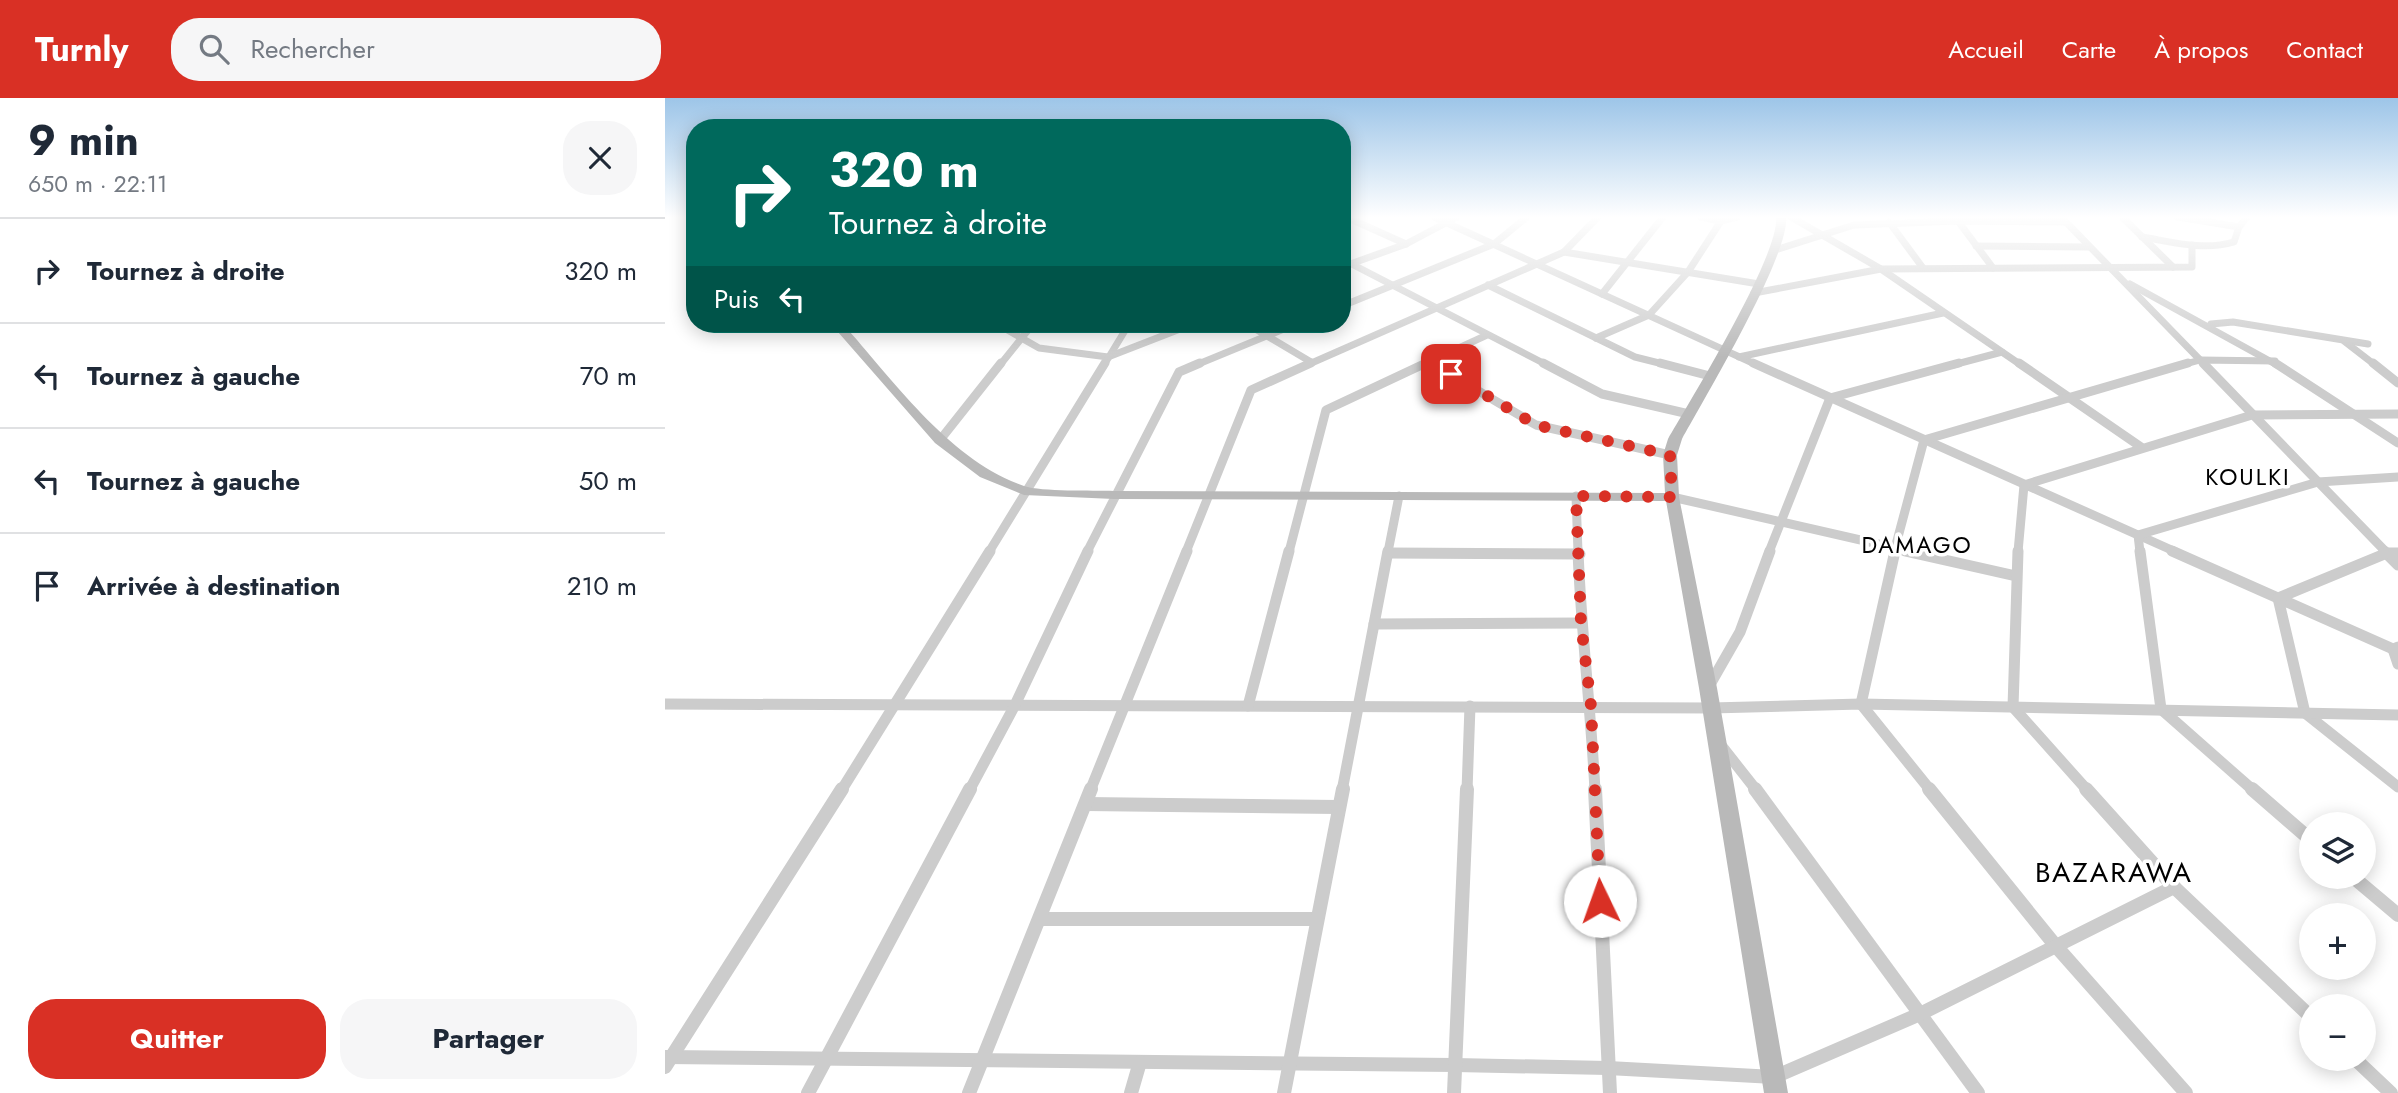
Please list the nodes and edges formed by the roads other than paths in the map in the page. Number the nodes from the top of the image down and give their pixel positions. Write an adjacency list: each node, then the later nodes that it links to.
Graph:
1 (1352, 263): 23 (street)
2 (1448, 263): 23 (street)
3 (1535, 263): 22 (street)
4 (1537, 263): 25 (street)
5 (1627, 263): 25 (street)
6 (1630, 263): 20 (street)
7 (1693, 263): 20 (street)
8 (1769, 263): 24 (main road)
9 (1872, 263): 18 (street)
10 (1920, 263): 16 (street)
11 (1989, 263): 17 (street)
12 (2105, 263): 19 (street)
13 (2169, 263): 15 (street)
14 (2192, 263): 15 (street)
15 (2173, 267): 19 (street)
16 (1923, 268): 17 (street); 18 (street)
17 (1993, 268): 19 (street)
18 (1881, 269): 24 (street); 28 (street)
19 (2110, 269): 21 (street)
20 (1688, 272): 24 (street); 29 (street)
21 (2121, 279): 30 (street); 47 (street)
22 (1488, 285): 27 (street); 41 (street)
23 (1394, 286): 26 (street); 27 (street)
24 (1757, 289): 45 (main road)
25 (1602, 293): 29 (street)
26 (1351, 303)
27 (1437, 308): 39 (street); 49 (street)
28 (1943, 313): 44 (street); 45 (street)
29 (1649, 315): 41 (street); 45 (street)
30 (2211, 324): 42 (street); 48 (street)
31 (845, 333): 59 (main road)
32 (1012, 333): 40 (street)
33 (1025, 333): 40 (street)
34 (1123, 333): 46 (street)
35 (1170, 333): 46 (street)
36 (1263, 333): 38 (street)
37 (1272, 333): 38 (street)
38 (1267, 335): 49 (street); 68 (street)
39 (1487, 335): 50 (street); 55 (street)
40 (1021, 338): 46 (street); 59 (street)
41 (1596, 338): 51 (street)
42 (2342, 340): 43 (street); 52 (street)
43 (2368, 344)
44 (2002, 352): 53 (street); 54 (street)
45 (1732, 353): 51 (main road); 54 (street)
46 (1108, 357): 67 (street)
47 (2200, 360): 48 (street); 53 (street); 58 (street)
48 (2275, 361): 56 (street)
49 (1311, 362): 69 (street)
50 (1429, 362): 63 (street); 70 (street)
51 (1710, 376): 55 (main road)
52 (2398, 383)
53 (2070, 397): 60 (street); 62 (street)
54 (1831, 398): 60 (street); 74 (street)
55 (1689, 414): 63 (main road)
56 (2356, 414): 57 (street); 58 (street); 61 (street)
57 (2398, 414)
58 (2252, 415): 62 (street); 65 (street)
59 (940, 440): 67 (main road)
60 (1924, 440): 66 (street); 76 (street)
61 (2398, 443)
62 (2141, 447): 66 (street)
63 (1670, 455): 73 (main road)
64 (2398, 477): 65 (street)
65 (2318, 482): 75 (street); 78 (street)
66 (2024, 485): 75 (street); 81 (street)
67 (1024, 491): 68 (main road); 90 (street)
68 (1114, 495): 69 (main road); 91 (street)
69 (1207, 495): 70 (main road); 92 (street)
70 (1303, 495): 71 (main road); 93 (street)
71 (1399, 496): 72 (main road); 77 (street)
72 (1576, 496): 73 (main road); 79 (street)
73 (1672, 497): 74 (street); 87 (main road)
74 (1780, 521): 76 (street); 87 (street)
75 (2138, 535): 82 (street); 99 (street)
76 (1895, 549): 81 (street); 89 (street)
77 (1388, 553): 79 (street); 84 (street)
78 (2393, 553): 80 (street); 82 (street)
79 (1580, 554): 83 (street)
80 (2398, 565)
81 (2016, 576): 97 (street)
82 (2278, 598): 85 (street); 100 (street)
83 (1581, 623): 84 (street); 96 (street)
84 (1374, 624): 94 (street)
85 (2396, 648): 86 (street)
86 (2398, 664)
87 (1708, 688): 98 (main road)
88 (665, 704): 90 (street)
89 (1861, 704): 97 (street); 98 (street); 112 (street)
90 (894, 705): 91 (street); 117 (street)
91 (1015, 705): 92 (street); 115 (street)
92 (1125, 705): 93 (street); 104 (street)
93 (1248, 706): 94 (street)
94 (1358, 706): 95 (street); 105 (street)
95 (1470, 706): 96 (street); 120 (street)
96 (1591, 706): 98 (street); 121 (street)
97 (2013, 707): 99 (street); 107 (street)
98 (1711, 708): 102 (main road)
99 (2161, 709): 100 (street); 106 (street)
100 (2305, 713): 101 (street); 103 (street)
101 (2398, 715)
102 (1716, 739): 114 (street); 123 (main road)
103 (2398, 787)
104 (1086, 804): 105 (street); 110 (street)
105 (1338, 807): 111 (street)
106 (2299, 830)
107 (2174, 887): 112 (street); 113 (street)
108 (2367, 889): 109 (street)
109 (2398, 915)
110 (1040, 919): 111 (street); 116 (street)
111 (1316, 919): 119 (street)
112 (2055, 946): 114 (street); 131 (street)
113 (2299, 1006)
114 (1920, 1014): 123 (street); 130 (street)
115 (826, 1059): 116 (street); 117 (street); 124 (street)
116 (983, 1060): 118 (street); 125 (street)
117 (667, 1061)
118 (1140, 1062): 119 (street); 126 (street)
119 (1287, 1063): 120 (street); 127 (street)
120 (1455, 1065): 121 (street); 128 (street)
121 (1608, 1068): 123 (street); 129 (street)
122 (2368, 1071): 132 (street)
123 (1775, 1085)
124 (809, 1093)
125 (969, 1093)
126 (1131, 1093)
127 (1284, 1093)
128 (1454, 1093)
129 (1609, 1093)
130 (1978, 1093)
131 (2186, 1093)
132 (2391, 1093)

